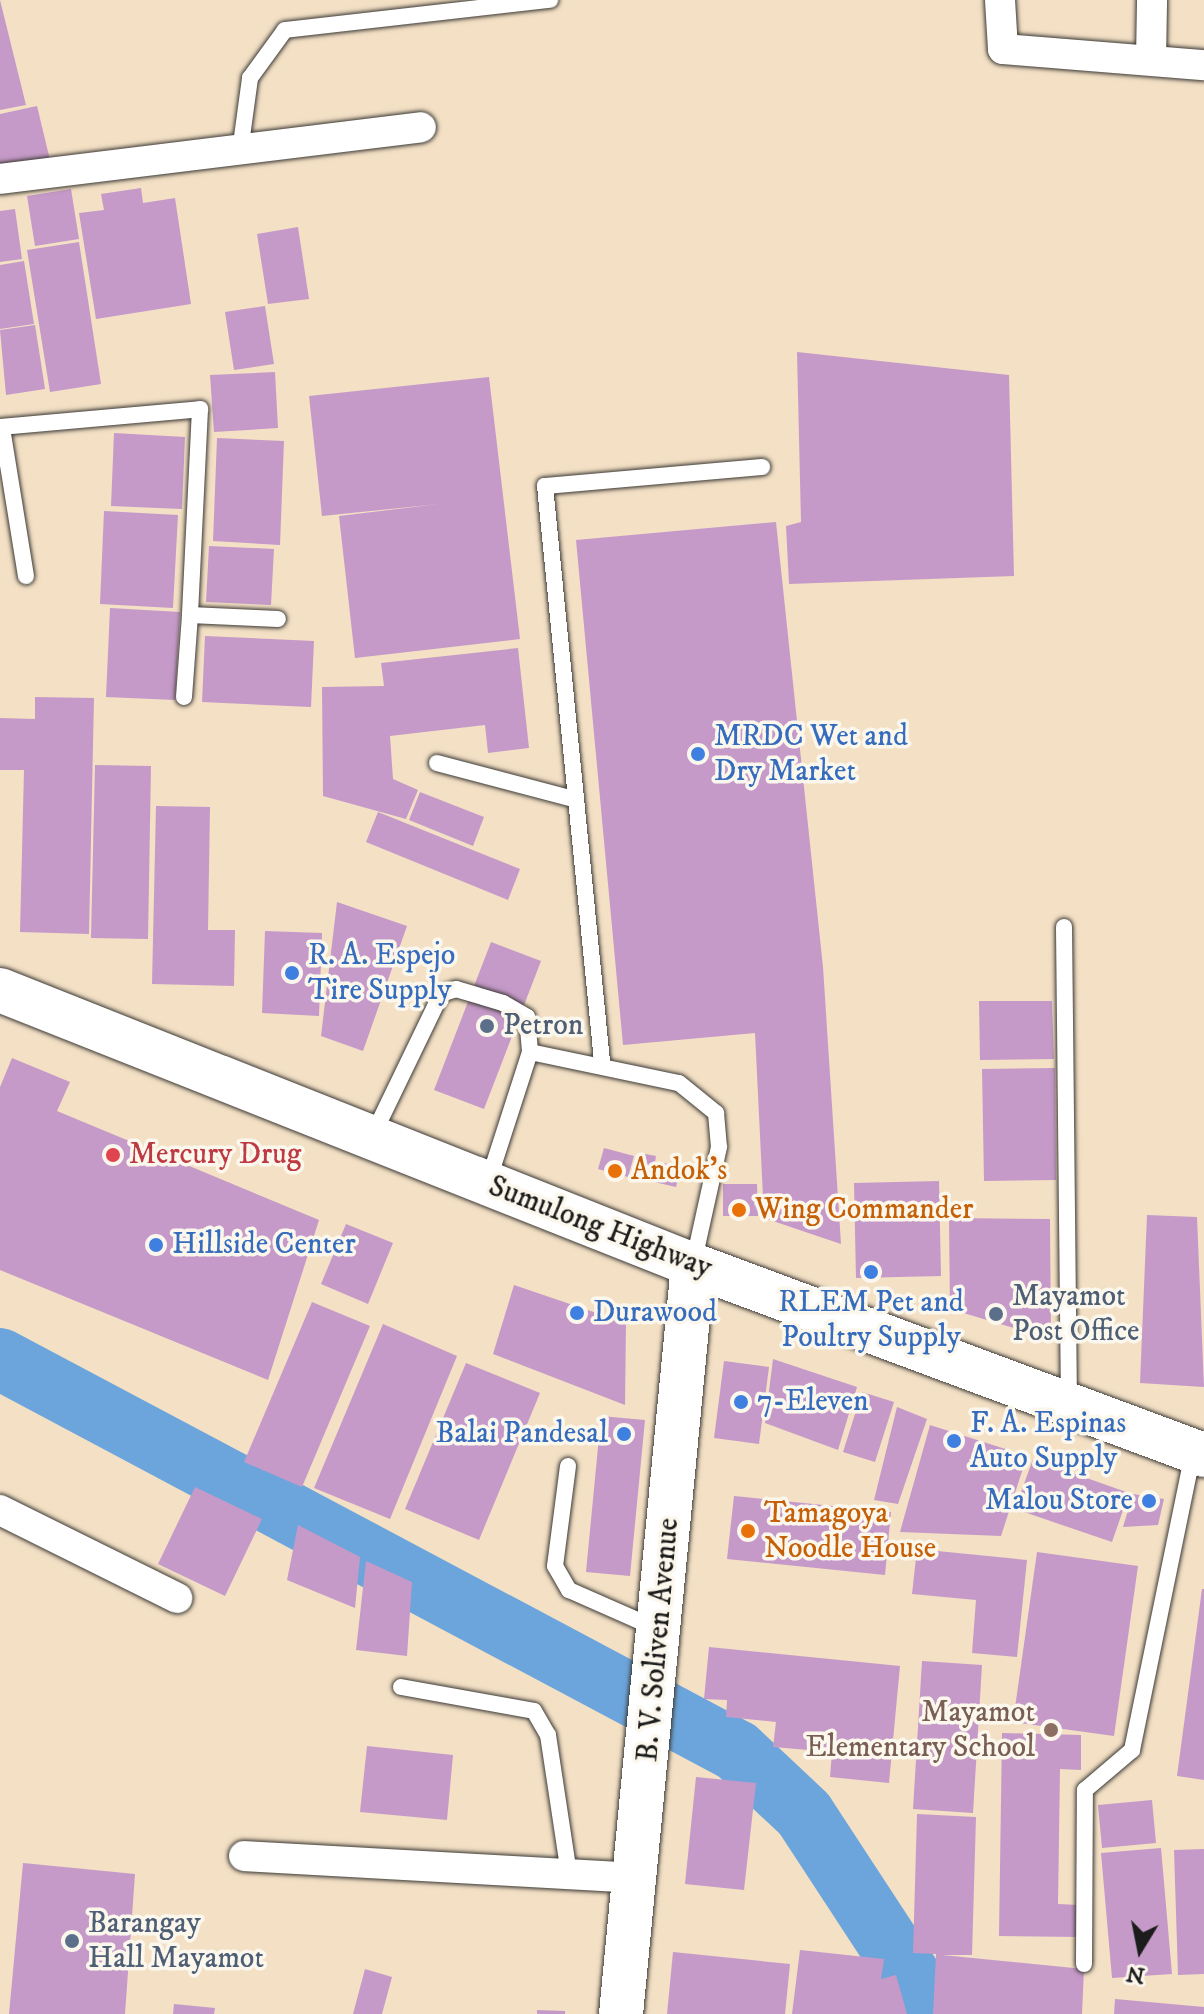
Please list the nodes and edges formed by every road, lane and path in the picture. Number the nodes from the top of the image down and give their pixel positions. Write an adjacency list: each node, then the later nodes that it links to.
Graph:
1 (550, 0): 7 (lane)
2 (1000, 0): 4 (street)
3 (1152, 0): 4 (street)
4 (1151, 60): 5 (street)
5 (1204, 65)
6 (421, 127): 7 (street)
7 (241, 144): 8 (street)
8 (0, 179)
9 (1, 427): 11 (lane); 12 (lane)
10 (762, 467): 16 (lane)
11 (26, 576)
12 (190, 615): 13 (lane); 14 (lane)
13 (278, 619)
14 (184, 697)
15 (437, 763): 16 (lane)
16 (573, 799): 20 (lane)
17 (1064, 927): 24 (lane)
18 (0, 990): 21 (main road, Sumulong Highway)
19 (530, 1052): 20 (lane); 21 (lane); 22 (lane)
20 (602, 1061): 23 (lane)
21 (371, 1137): 22 (main road, Sumulong Highway)
22 (487, 1183): 23 (main road, Sumulong Highway)
23 (693, 1265): 24 (main road, Sumulong Highway); 29 (main road, B. V. Soliven Avenue)
24 (1069, 1402): 25 (main road, Sumulong Highway)
25 (1199, 1453): 34 (lane)
26 (568, 1466): 29 (lane)
27 (0, 1510): 28 (street)
28 (177, 1598)
29 (659, 1649): 33 (main road, B. V. Soliven Avenue)
30 (401, 1687): 32 (lane)
31 (244, 1856): 32 (street)
32 (569, 1874): 33 (street)
33 (636, 1878): 35 (main road, B. V. Soliven Avenue)
34 (1084, 1964)
35 (621, 2014)

